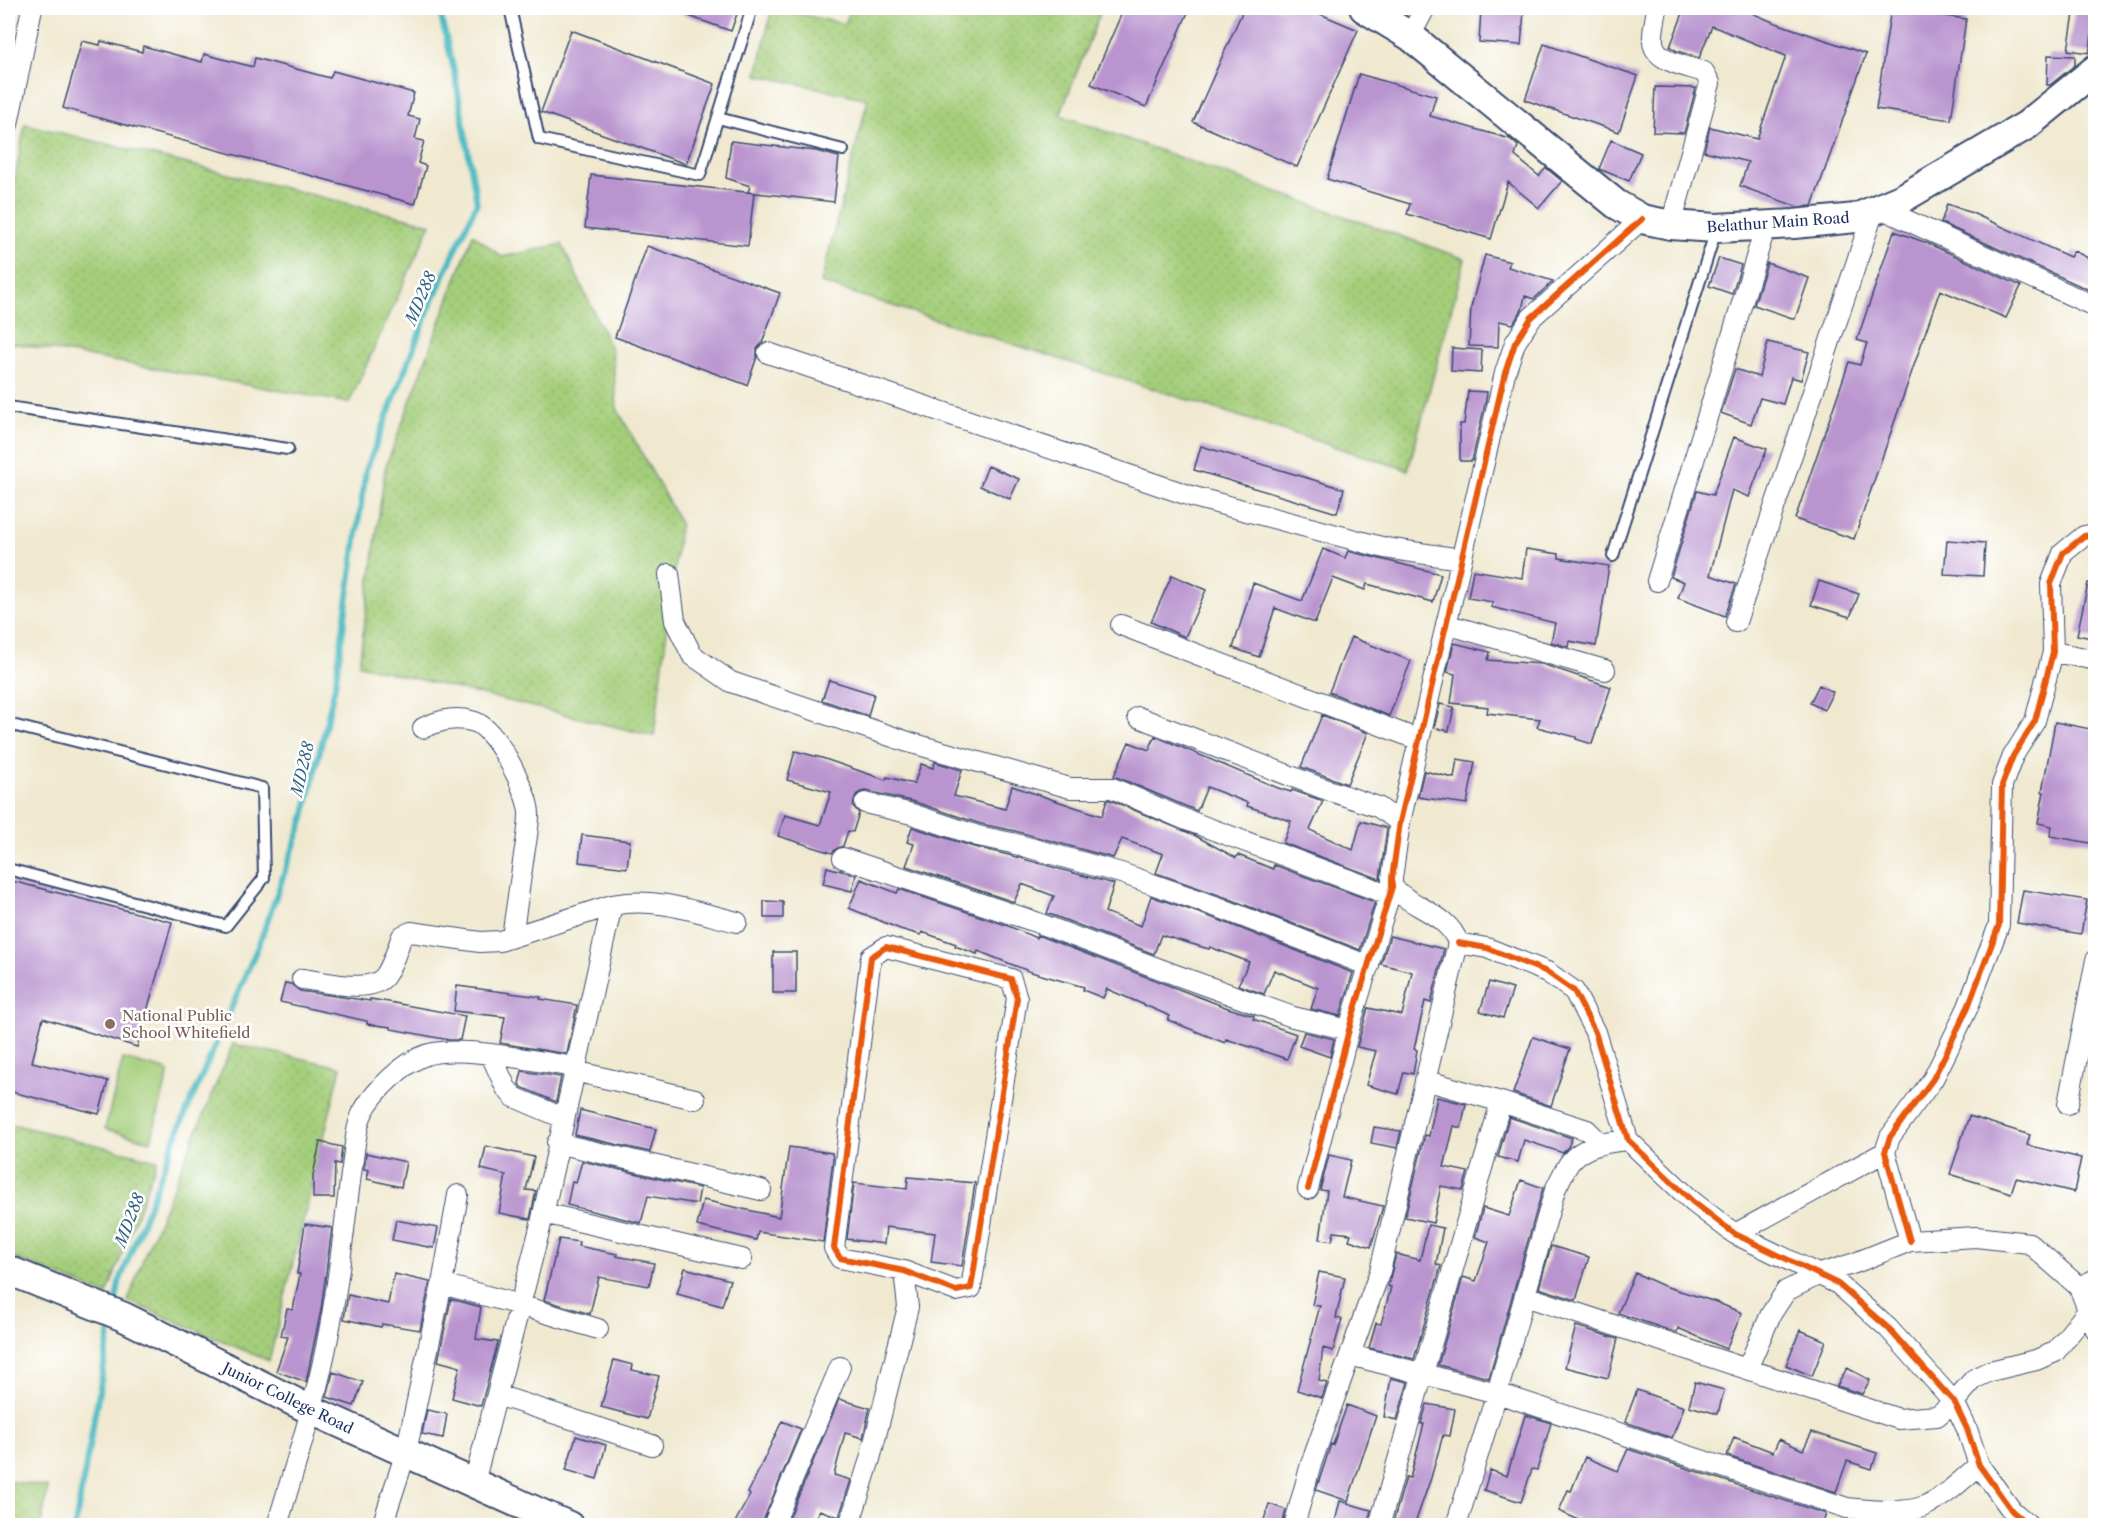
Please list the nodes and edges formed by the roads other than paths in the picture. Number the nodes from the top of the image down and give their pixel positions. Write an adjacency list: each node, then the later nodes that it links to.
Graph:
1 (32, 8): 11 (street)
2 (510, 8): 10 (lane)
3 (753, 8): 10 (lane)
4 (1364, 8): 8 (street, Belathur Main Road)
5 (1388, 8): 8 (street, Belathur Main Road)
6 (1425, 8): 8 (street)
7 (1657, 8): 15 (street)
8 (1410, 36): 14 (street, Belathur Main Road)
9 (2096, 69): 13 (street, Belathur Main Road)
10 (718, 118): 12 (lane)
11 (8, 124)
12 (843, 150)
13 (1877, 209): 16 (street, Belathur Main Road); 18 (street); 27 (street)
14 (1642, 219): 15 (street, Belathur Main Road); 24 (street)
15 (1671, 225): 17 (street, Belathur Main Road)
16 (1766, 225): 17 (street, Belathur Main Road); 26 (street)
17 (1716, 228): 23 (lane)
18 (2092, 305)
19 (768, 353): 24 (street)
20 (8, 407): 21 (lane)
21 (288, 449)
22 (2096, 534): 30 (street)
23 (1613, 556)
24 (1461, 559): 28 (street)
25 (669, 574): 41 (street)
26 (1657, 581)
27 (1736, 622)
28 (1446, 624): 32 (street); 36 (street)
29 (1121, 625): 36 (street)
30 (2054, 652): 31 (street); 60 (street)
31 (2096, 660)
32 (1605, 670)
33 (1138, 717): 38 (street)
34 (8, 724): 40 (lane)
35 (423, 728): 44 (street)
36 (1419, 740): 38 (street)
37 (865, 803): 47 (street)
38 (1400, 822): 41 (street)
39 (843, 858): 49 (street)
40 (8, 869)
41 (1391, 891): 45 (street); 47 (street)
42 (612, 905): 43 (street); 44 (street); 51 (street)
43 (737, 922)
44 (512, 937): 48 (street)
45 (1458, 943): 52 (street); 57 (street)
46 (2096, 960): 55 (street)
47 (1370, 966): 49 (street)
48 (302, 979)
49 (1348, 1030): 61 (street)
50 (491, 1055): 51 (street); 56 (street); 85 (street)
51 (574, 1069): 53 (street); 56 (street)
52 (1425, 1080): 54 (street); 77 (street)
53 (695, 1099)
54 (1501, 1102): 59 (street); 80 (street)
55 (2068, 1104)
56 (562, 1118): 58 (street)
57 (1628, 1140): 59 (street); 65 (street)
58 (557, 1143): 62 (street); 64 (street)
59 (1601, 1144): 73 (street)
60 (1885, 1152): 65 (street); 66 (street)
61 (1308, 1189)
62 (761, 1190)
63 (458, 1196): 72 (street)
64 (543, 1213): 67 (street); 74 (street)
65 (1735, 1234): 70 (street)
66 (1910, 1241): 70 (street); 71 (street)
67 (742, 1259)
68 (8, 1270): 85 (street, Junior College Road)
69 (904, 1271): 69 (street); 95 (street)
70 (1820, 1274): 79 (street); 81 (street)
71 (2087, 1283): 75 (street)
72 (442, 1284): 74 (street); 88 (street)
73 (1525, 1296): 79 (street); 82 (street)
74 (520, 1305): 76 (street); 83 (street)
75 (2091, 1321): 84 (street)
76 (598, 1329)
77 (1350, 1355): 80 (street); 96 (street)
78 (840, 1367): 94 (street)
79 (1747, 1369): 86 (street)
80 (1423, 1374): 82 (street); 97 (street)
81 (1939, 1386): 84 (street); 86 (street)
82 (1497, 1393): 89 (street); 98 (street)
83 (497, 1395): 87 (street); 90 (street)
84 (1954, 1402): 86 (street); 89 (street)
85 (311, 1410): 88 (street, Junior College Road); 91 (street)
86 (1937, 1416)
87 (652, 1444)
88 (406, 1452): 90 (street, Junior College Road); 92 (street)
89 (1979, 1465): 99 (street)
90 (474, 1483): 93 (street, Junior College Road)
91 (277, 1526)
92 (382, 1526)
93 (569, 1526)
94 (773, 1526)
95 (849, 1526)
96 (1294, 1526)
97 (1379, 1526)
98 (1456, 1526)
99 (2030, 1526)

